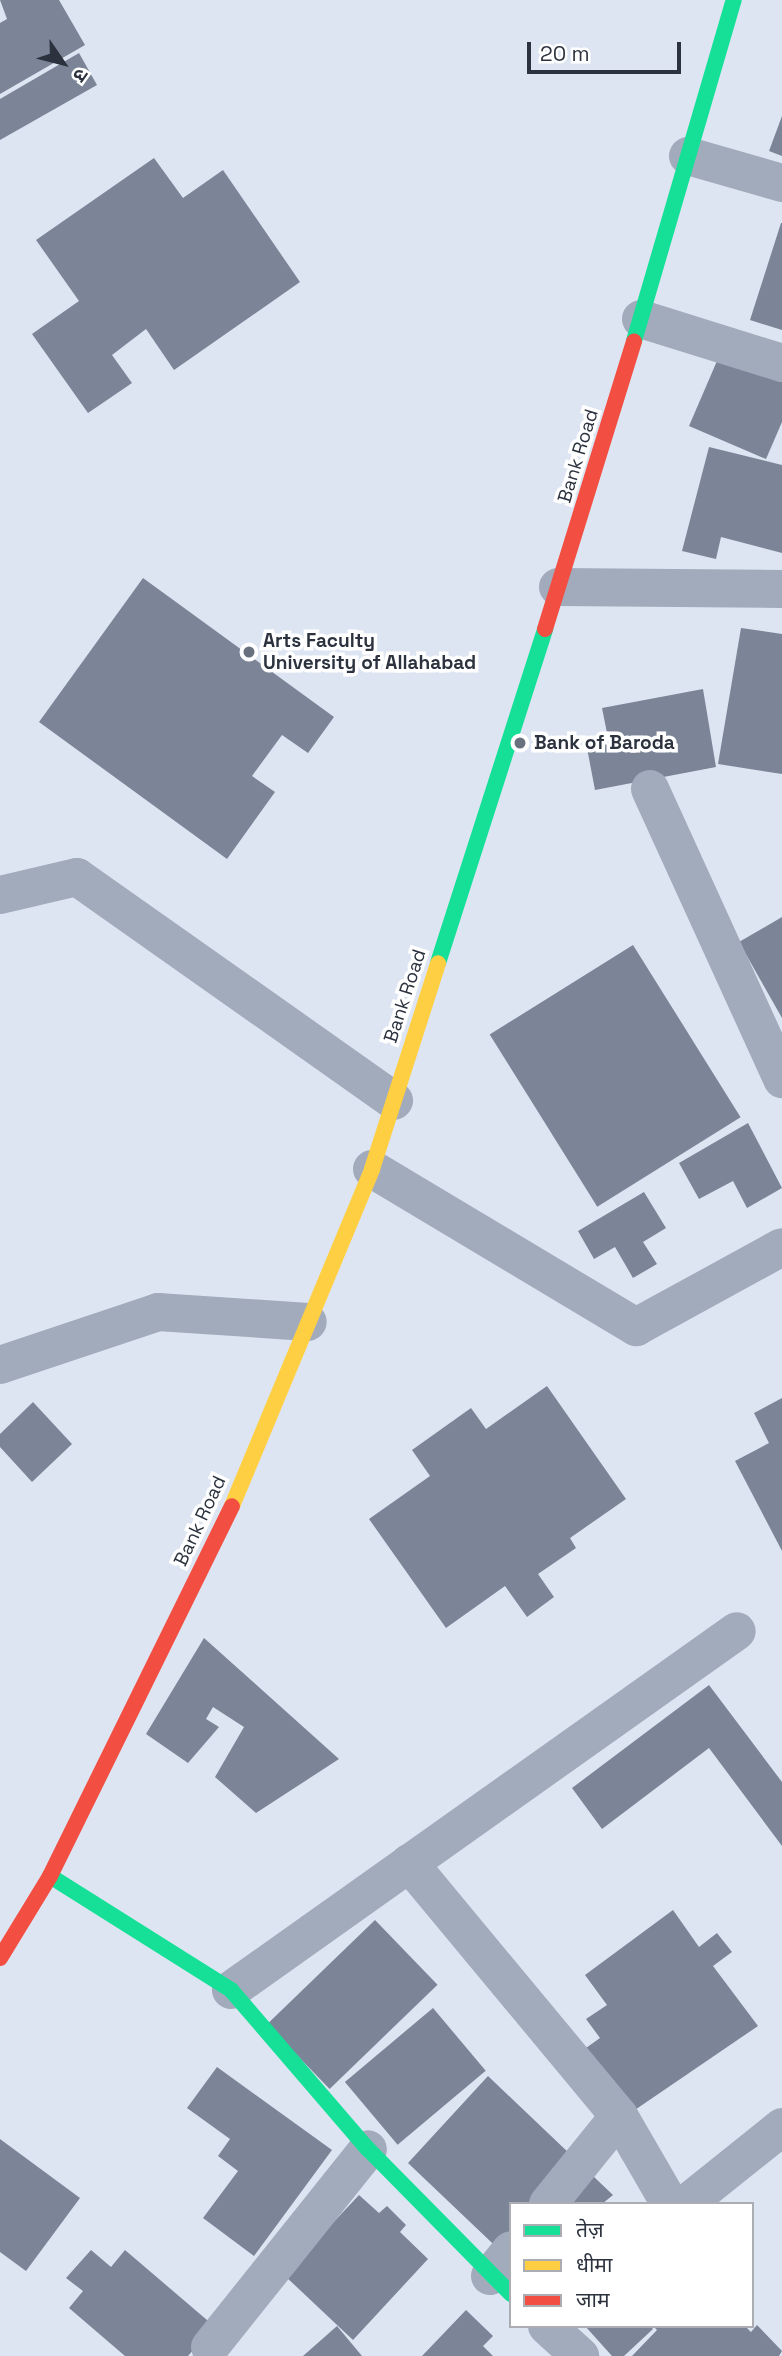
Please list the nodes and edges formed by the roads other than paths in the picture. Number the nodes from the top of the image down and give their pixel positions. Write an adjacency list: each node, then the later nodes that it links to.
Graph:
1 (734, 0): 2 (street, Bank Road)
2 (688, 156): 3 (street); 4 (street, Bank Road)
3 (782, 183)
4 (641, 319): 5 (street); 6 (street, Bank Road)
5 (782, 363)
6 (558, 587): 7 (street); 11 (street, Bank Road)
7 (782, 589)
8 (650, 789): 10 (street)
9 (0, 895): 11 (street)
10 (782, 1080)
11 (394, 1101): 12 (street, Bank Road)
12 (372, 1169): 13 (street); 14 (street, Bank Road)
13 (782, 1247)
14 (308, 1322): 15 (street); 18 (street, Bank Road)
15 (0, 1365)
16 (737, 1631): 17 (street)
17 (409, 1863): 20 (street); 21 (street)
18 (50, 1876): 19 (street, Bank Road); 20 (street)
19 (0, 1958)
20 (231, 1990): 23 (street)
21 (619, 2116): 24 (street); 25 (street)
22 (782, 2127): 26 (street)
23 (368, 2149): 27 (street); 29 (street)
24 (550, 2202)
25 (669, 2202)
26 (688, 2202)
27 (504, 2273)
28 (549, 2328): 30 (street)
29 (210, 2347)
30 (580, 2356)

